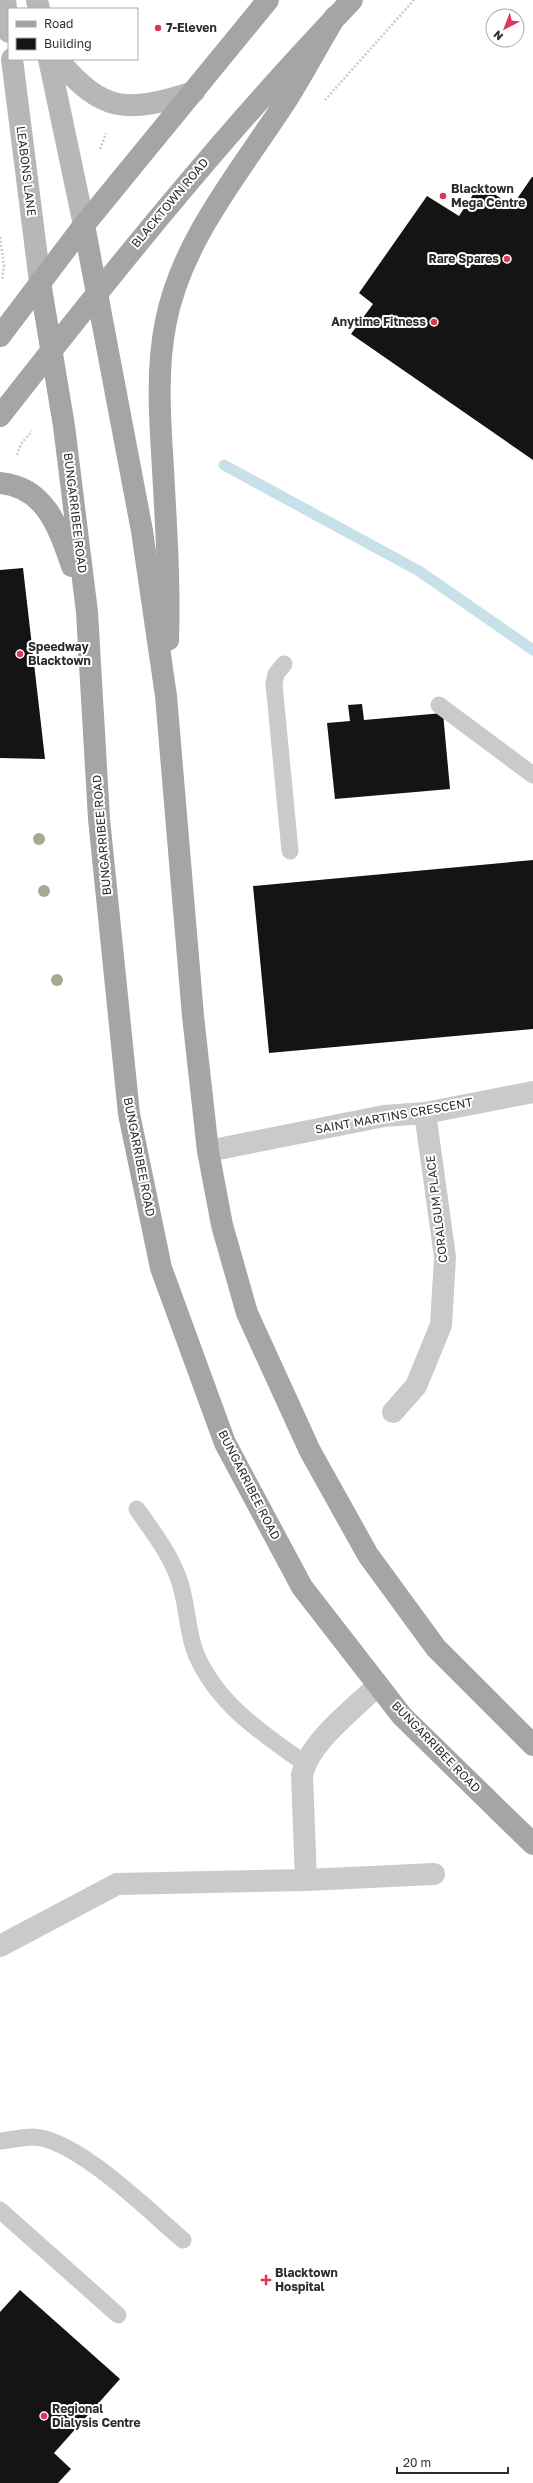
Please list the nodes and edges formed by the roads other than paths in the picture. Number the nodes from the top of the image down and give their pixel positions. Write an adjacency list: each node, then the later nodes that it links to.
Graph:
1 (5, 0): 5 (street)
2 (268, 0): 9 (main road)
3 (352, 0): 4 (main road, BLACKTOWN ROAD)
4 (335, 17): 12 (main road, BLACKTOWN ROAD); 19 (main road)
5 (8, 24)
6 (12, 60): 11 (street, LEABONS LANE)
7 (49, 60): 10 (street)
8 (58, 60): 9 (street)
9 (194, 92): 10 (main road)
10 (84, 225): 11 (main road); 12 (main road)
11 (40, 282): 13 (main road); 14 (main road, BUNGARRIBEE ROAD)
12 (97, 293): 14 (main road, BLACKTOWN ROAD); 19 (main road)
13 (0, 336)
14 (50, 350): 15 (main road, BLACKTOWN ROAD); 17 (main road, BUNGARRIBEE ROAD)
15 (0, 416)
16 (0, 483): 17 (main road)
17 (87, 612): 28 (main road, BUNGARRIBEE ROAD)
18 (284, 664): 22 (lane)
19 (166, 696): 25 (main road)
20 (439, 705): 21 (lane)
21 (533, 775)
22 (290, 851)
23 (533, 1092): 24 (street, SAINT MARTINS CRESCENT)
24 (425, 1113): 25 (street, SAINT MARTINS CRESCENT); 26 (street, CORALGUM PLACE)
25 (208, 1151): 29 (main road)
26 (393, 1412)
27 (137, 1509): 30 (lane)
28 (378, 1686): 30 (street); 31 (main road, BUNGARRIBEE ROAD)
29 (533, 1745)
30 (304, 1763): 33 (street)
31 (533, 1844)
32 (434, 1874): 33 (street)
33 (306, 1880): 34 (street)
34 (0, 1946)
35 (0, 2141): 37 (lane)
36 (0, 2210): 38 (lane)
37 (183, 2240)
38 (118, 2315)

